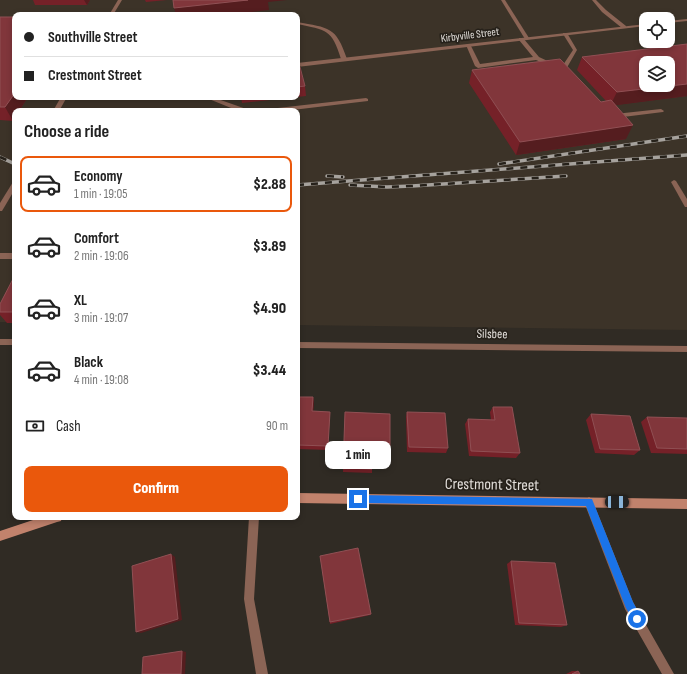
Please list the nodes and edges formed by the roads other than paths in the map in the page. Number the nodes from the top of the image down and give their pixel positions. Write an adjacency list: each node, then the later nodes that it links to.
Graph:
1 (120, 0): 4 (street)
2 (502, 0): 11 (street)
3 (594, 0): 9 (street)
4 (113, 12)
5 (687, 20): 6 (street)
6 (675, 21)
7 (300, 24): 14 (street)
8 (639, 26): 9 (street, Kirbyville Street)
9 (624, 27): 10 (street, Kirbyville Street)
10 (565, 34): 11 (street, Kirbyville Street); 16 (street)
11 (524, 39): 12 (street, Kirbyville Street); 13 (street)
12 (468, 45): 13 (street); 14 (street, Kirbyville Street)
13 (537, 58): 16 (street)
14 (344, 59): 15 (street, Kirbyville Street)
15 (300, 65)
16 (562, 71): 17 (street)
17 (568, 76)
18 (215, 100): 20 (street)
19 (366, 100): 21 (street)
20 (235, 108)
21 (295, 108)
22 (610, 111): 23 (street)
23 (661, 111)
24 (674, 182): 26 (street)
25 (12, 188): 27 (street)
26 (687, 205)
27 (0, 210)
28 (0, 256): 29 (street)
29 (12, 256)
30 (0, 342): 31 (street)
31 (12, 342)
32 (300, 345): 33 (street, Silsbee)
33 (687, 349)
34 (300, 498): 35 (street, Crestmont Street)
35 (589, 502): 36 (street, Crestmont Street); 41 (street)
36 (687, 504)
37 (47, 520): 39 (street)
38 (254, 520): 40 (street)
39 (0, 536)
40 (262, 674)
41 (668, 674)

